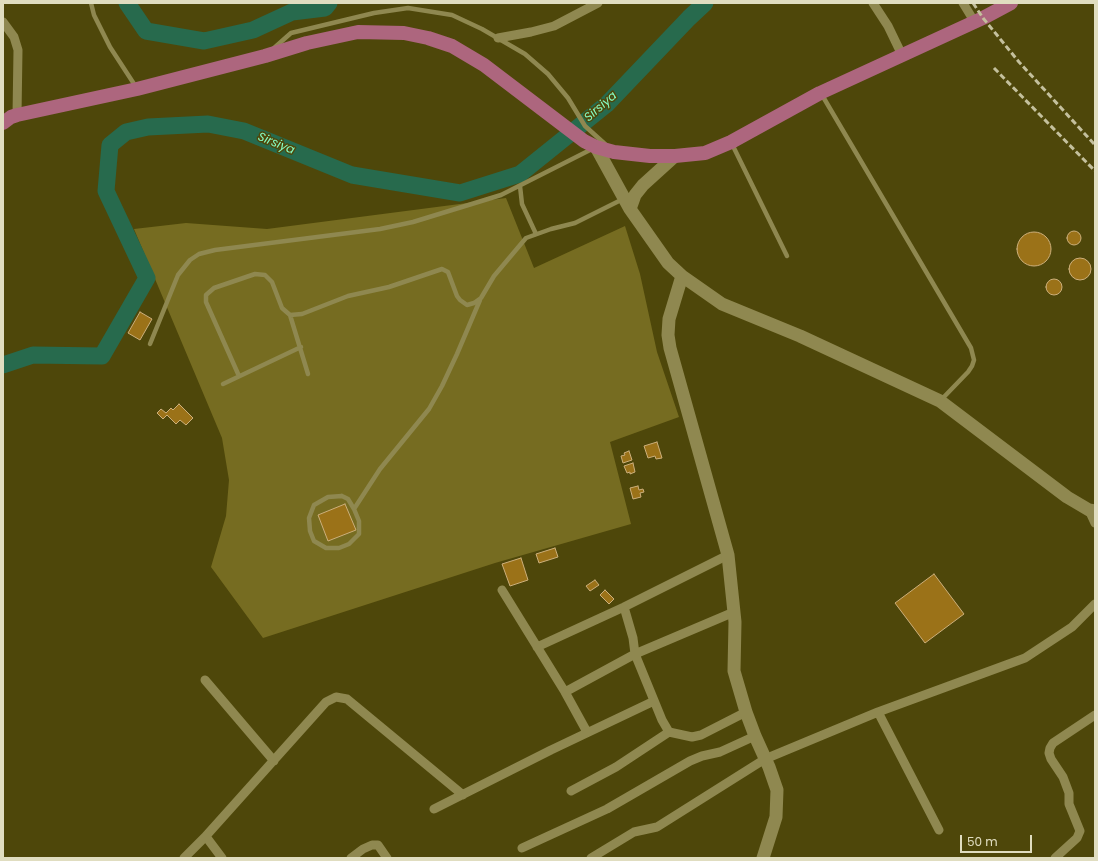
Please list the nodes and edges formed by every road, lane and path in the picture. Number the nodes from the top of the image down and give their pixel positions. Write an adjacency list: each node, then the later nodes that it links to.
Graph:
1 (91, 3): 11 (lane)
2 (873, 3): 9 (street)
3 (963, 3): 6 (street)
4 (1011, 3): 6 (main road)
5 (593, 4): 8 (street)
6 (974, 21): 9 (main road)
7 (3, 22): 13 (street)
8 (498, 38): 10 (lane); 16 (lane)
9 (902, 55): 12 (main road)
10 (265, 56): 11 (main road); 15 (main road)
11 (137, 89): 13 (main road)
12 (820, 93): 14 (main road); 30 (lane)
13 (8, 118)
14 (731, 142): 17 (main road); 21 (lane)
15 (590, 144): 16 (main road); 18 (lane); 19 (street)
16 (614, 152): 17 (main road)
17 (675, 156): 19 (street)
18 (520, 186): 20 (lane); 25 (lane)
19 (627, 204): 20 (lane); 22 (street)
20 (536, 234): 23 (lane)
21 (787, 256)
22 (682, 276): 30 (street); 34 (street)
23 (481, 298): 24 (lane); 31 (lane)
24 (290, 315): 26 (lane); 28 (lane)
25 (150, 344)
26 (301, 347): 27 (lane); 28 (lane)
27 (308, 374)
28 (239, 376): 29 (lane)
29 (223, 384)
30 (940, 401): 32 (street)
31 (354, 509): 31 (lane)
32 (1092, 510): 33 (street)
33 (1095, 523)
34 (728, 555): 37 (street); 38 (street)
35 (502, 590): 39 (street)
36 (1095, 604): 45 (street)
37 (624, 607): 39 (street); 40 (street)
38 (734, 612): 40 (street); 44 (street)
39 (538, 647): 42 (street)
40 (635, 654): 42 (street); 43 (street)
41 (205, 680): 51 (street)
42 (565, 692): 47 (street)
43 (654, 701): 47 (street); 48 (street)
44 (746, 712): 48 (street); 49 (street)
45 (878, 712): 50 (street); 55 (street)
46 (1095, 715): 64 (street)
47 (587, 732): 53 (street)
48 (669, 732): 52 (street)
49 (755, 736): 50 (street); 57 (street)
50 (765, 759): 62 (street); 63 (street)
51 (274, 761): 53 (street); 56 (street)
52 (571, 791)
53 (463, 794): 54 (street)
54 (434, 809)
55 (938, 830)
56 (204, 837): 58 (street); 59 (street)
57 (522, 848)
58 (184, 858)
59 (222, 858)
60 (351, 858): 61 (street)
61 (387, 858)
62 (591, 858)
63 (763, 858)
64 (1055, 858)

